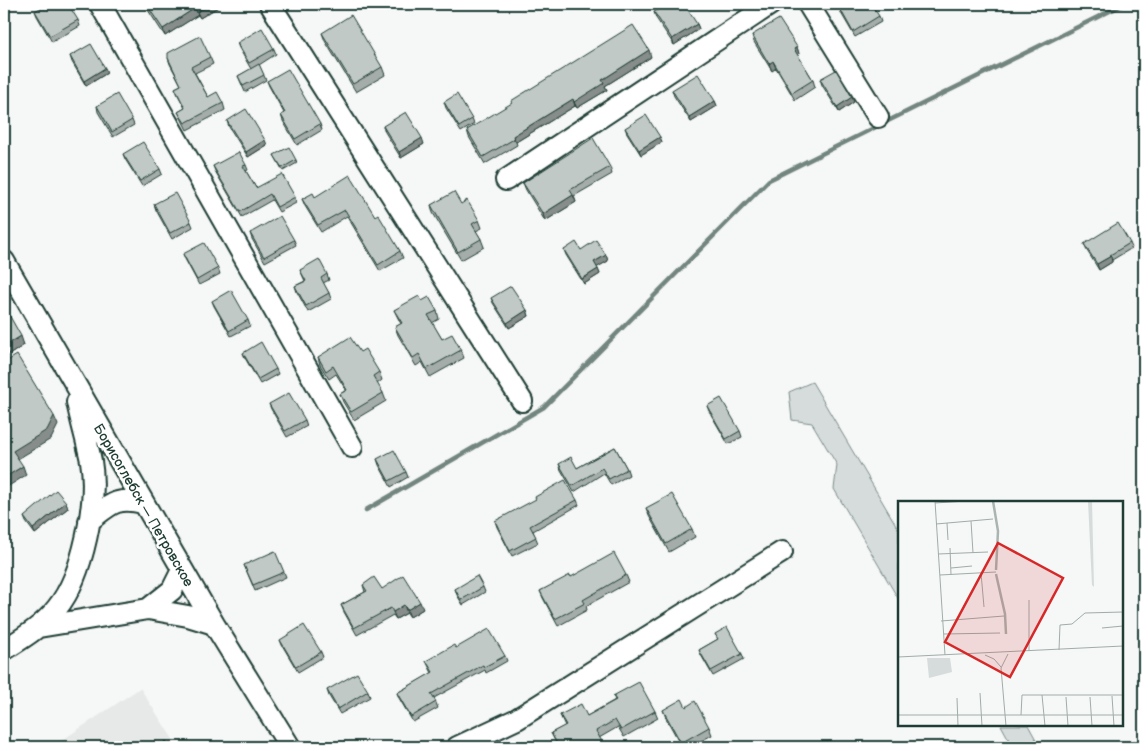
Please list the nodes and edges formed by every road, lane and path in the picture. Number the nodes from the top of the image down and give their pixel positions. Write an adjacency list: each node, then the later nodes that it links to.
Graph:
1 (100, 4): 10 (street)
2 (270, 4): 9 (street)
3 (772, 4): 6 (street)
4 (808, 4): 5 (street)
5 (878, 117)
6 (506, 180)
7 (4, 261): 8 (street, Борисоглебск — Петровское)
8 (71, 380): 11 (street, Борисоглебск — Петровское); 12 (street)
9 (522, 401)
10 (352, 447)
11 (143, 503): 12 (street); 14 (street, Борисоглебск — Петровское)
12 (89, 521): 17 (street)
13 (782, 552): 20 (street)
14 (182, 570): 15 (street); 16 (street, Борисоглебск — Петровское)
15 (148, 609): 16 (street); 17 (street)
16 (214, 624): 19 (street, Борисоглебск — Петровское)
17 (39, 626): 18 (street)
18 (4, 650)
19 (290, 747)
20 (457, 747)

